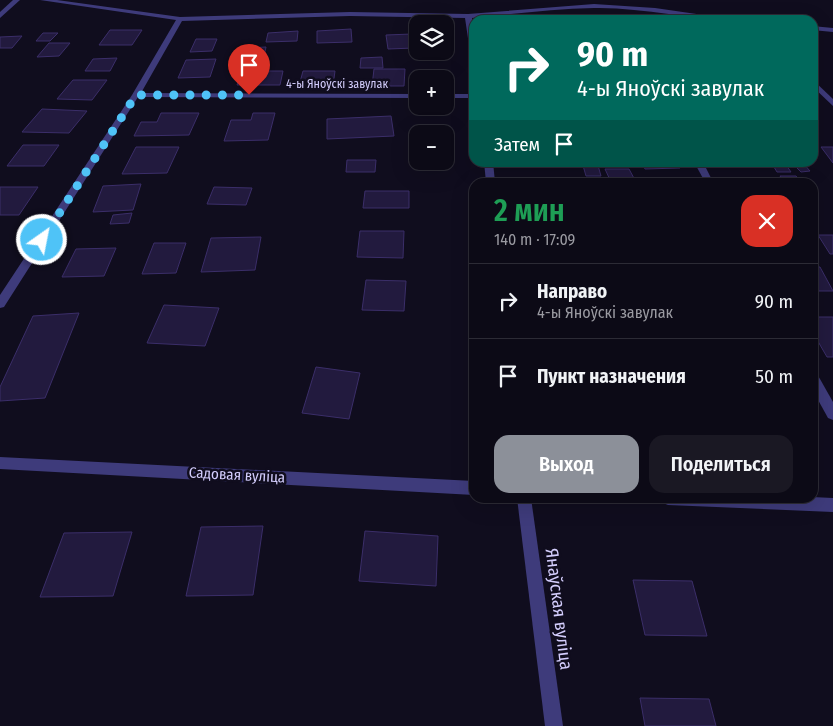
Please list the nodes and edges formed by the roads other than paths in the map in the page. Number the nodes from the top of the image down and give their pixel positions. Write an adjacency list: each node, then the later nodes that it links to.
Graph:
1 (17, 0): 5 (street)
2 (43, 0): 7 (street)
3 (481, 15): 4 (street)
4 (694, 15)
5 (0, 16)
6 (468, 16): 7 (street); 8 (street)
7 (180, 19): 12 (street)
8 (469, 22)
9 (818, 29): 10 (street)
10 (833, 30)
11 (818, 88): 16 (street)
12 (136, 95): 13 (street, 4-ы Яноўскі завулак); 19 (street)
13 (409, 96)
14 (454, 96): 15 (street)
15 (469, 96)
16 (833, 104)
17 (701, 167): 18 (street)
18 (707, 178)
19 (0, 304)
20 (818, 387): 21 (street)
21 (833, 414)
22 (0, 463): 23 (street, Садовая вуліца)
23 (469, 488)
24 (525, 503): 27 (street, Янаўская вуліца)
25 (786, 503): 26 (street)
26 (833, 505)
27 (554, 726)

